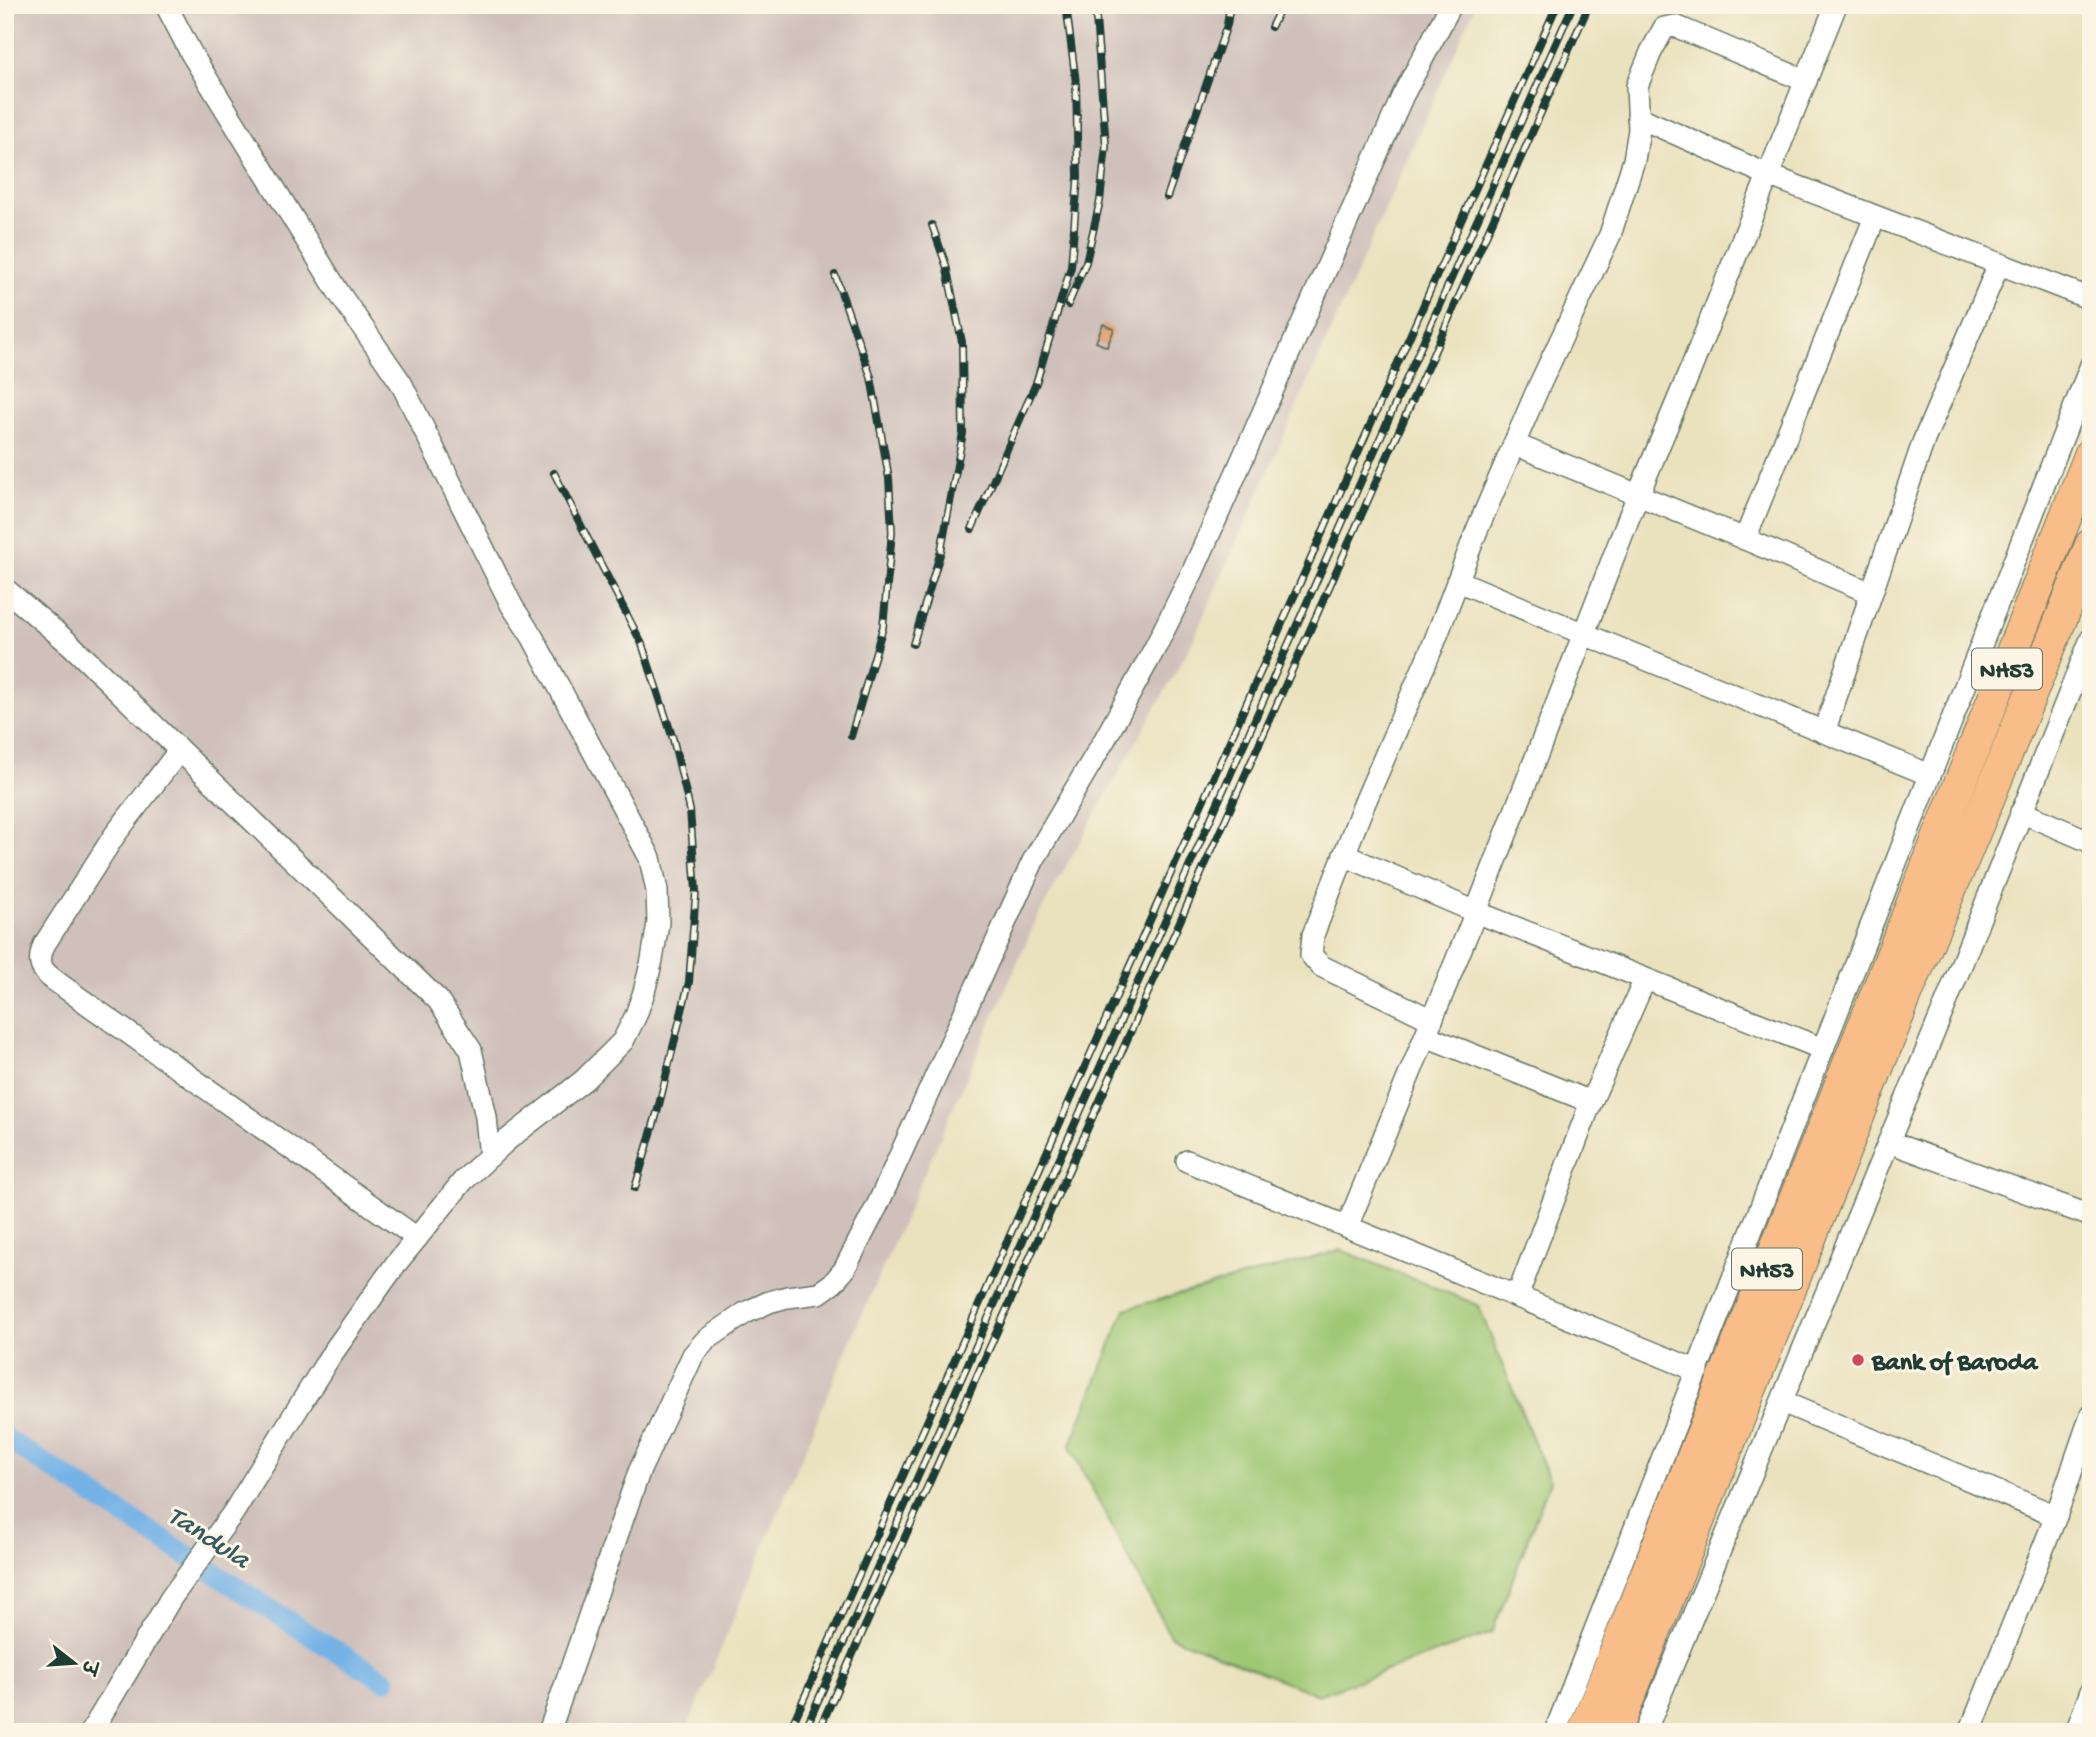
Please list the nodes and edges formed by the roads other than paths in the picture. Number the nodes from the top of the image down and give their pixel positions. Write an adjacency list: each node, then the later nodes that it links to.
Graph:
1 (166, 5): 34 (street)
2 (1451, 5): 46 (street)
3 (1836, 5): 4 (street)
4 (1805, 81): 5 (street); 6 (street)
5 (1639, 117): 6 (street); 11 (street)
6 (1768, 175): 7 (street); 13 (street)
7 (1875, 217): 8 (street); 14 (street)
8 (1999, 264): 9 (street); 18 (street)
9 (2091, 299)
10 (2091, 365): 23 (street)
11 (1514, 444): 13 (street); 16 (street)
12 (2091, 453): 27 (highway, NH53)
13 (1638, 496): 14 (street); 19 (street)
14 (1745, 539): 18 (street)
15 (2091, 545): 27 (highway, NH53)
16 (1458, 581): 19 (street); 26 (street)
17 (5, 589): 22 (street)
18 (1871, 593): 21 (street)
19 (1584, 634): 21 (street); 28 (street)
20 (2091, 639): 24 (street)
21 (1824, 732): 23 (street)
22 (179, 751): 34 (street); 38 (street)
23 (1930, 775): 31 (street)
24 (2021, 812): 25 (street); 33 (street)
25 (2091, 842)
26 (1344, 855): 28 (street); 30 (street)
27 (1933, 892): 48 (highway, NH53); 49 (highway, NH53)
28 (1476, 912): 29 (street); 30 (street)
29 (1645, 979): 31 (street); 32 (street)
30 (1429, 1028): 32 (street); 37 (street)
31 (1823, 1049): 40 (street)
32 (1591, 1102): 39 (street)
33 (1889, 1142): 36 (street); 41 (street)
34 (490, 1156): 38 (street)
35 (1187, 1161): 37 (street)
36 (2091, 1216)
37 (1347, 1227): 39 (street)
38 (416, 1238): 45 (street)
39 (1517, 1297): 40 (street)
40 (1698, 1371): 47 (street)
41 (1782, 1402): 43 (street); 50 (street)
42 (2091, 1415): 43 (street)
43 (2056, 1516): 51 (street)
44 (2091, 1691): 52 (street)
45 (91, 1732)
46 (549, 1732)
47 (1555, 1732)
48 (1584, 1732)
49 (1615, 1732)
50 (1645, 1732)
51 (1970, 1732)
52 (2076, 1732)

